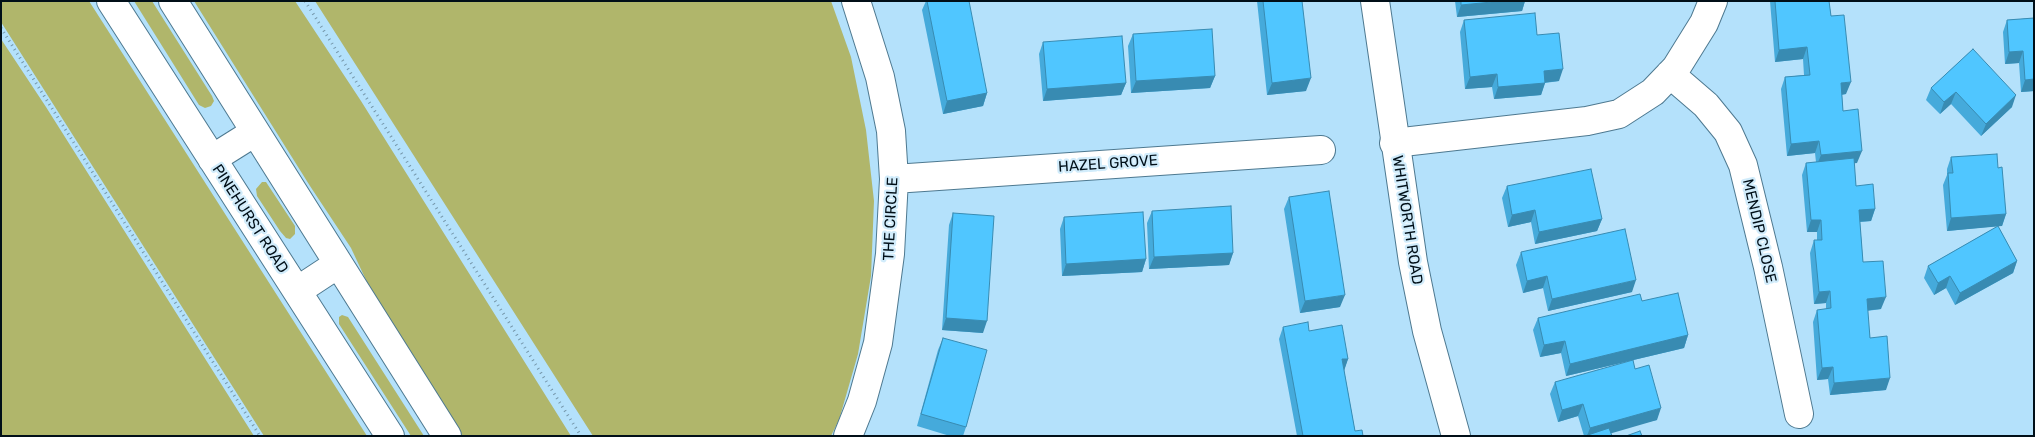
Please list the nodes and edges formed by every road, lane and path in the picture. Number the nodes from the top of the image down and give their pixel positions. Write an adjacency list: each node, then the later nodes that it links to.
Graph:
1 (111, 1): 12 (street, PINEHURST ROAD)
2 (173, 1): 9 (street)
3 (304, 1): 20 (path)
4 (856, 1): 13 (street, THE CIRCLE)
5 (1375, 1): 10 (street, WHITWORTH ROAD)
6 (1713, 1): 8 (street)
7 (1, 28): 17 (path)
8 (1670, 74): 10 (street); 16 (street, MENDIP CLOSE)
9 (255, 132): 12 (street); 14 (street)
10 (1394, 143): 22 (street, WHITWORTH ROAD)
11 (1321, 150): 13 (street, HAZEL GROVE)
12 (212, 159): 15 (street, PINEHURST ROAD)
13 (894, 179): 21 (street, THE CIRCLE)
14 (338, 264): 15 (street); 19 (street)
15 (297, 291): 18 (street, PINEHURST ROAD)
16 (1799, 414)
17 (260, 436)
18 (390, 436)
19 (448, 436)
20 (581, 436)
21 (848, 436)
22 (1456, 436)

